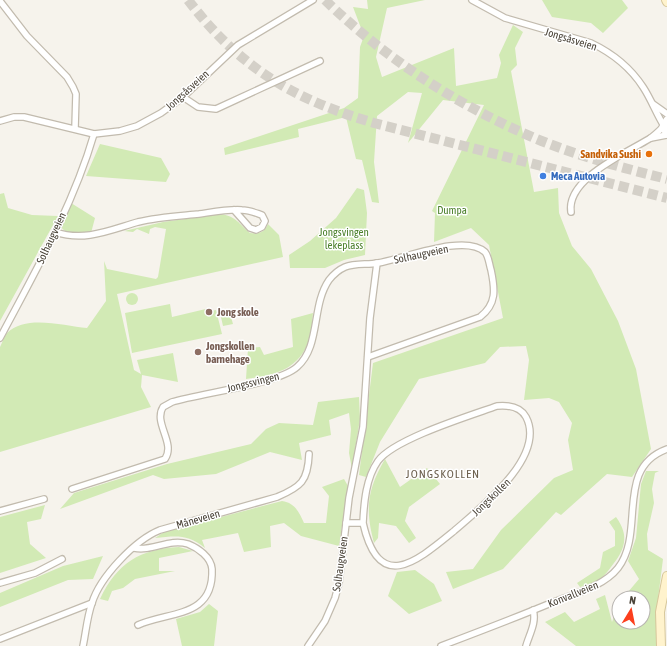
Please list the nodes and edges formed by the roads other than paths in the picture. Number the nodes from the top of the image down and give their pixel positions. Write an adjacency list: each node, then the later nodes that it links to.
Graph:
1 (313, 0): 5 (street, Jongsåsveien)
2 (472, 0): 6 (street, Jongsåsveien)
3 (0, 1): 10 (street)
4 (320, 61): 5 (street)
5 (183, 97): 11 (street, Jongsåsveien)
6 (652, 102): 7 (street, Jongsåsveien); 9 (street, Jongsåsveien)
7 (667, 114)
8 (0, 121): 10 (street, Jongsåsveien)
9 (665, 124): 12 (street); 13 (street)
10 (75, 128): 11 (street, Jongsåsveien)
11 (94, 134): 16 (street, Solhaugveien)
12 (667, 135): 13 (street)
13 (650, 138): 15 (street)
14 (234, 210): 14 (street); 16 (street)
15 (571, 212)
16 (55, 232): 18 (street, Solhaugveien)
17 (377, 263): 19 (street, Solhaugveien); 19 (street, Solhaugveien); 22 (street, Jongssvingen)
18 (0, 338)
19 (368, 357): 25 (street, Solhaugveien)
20 (667, 449): 32 (street, Konvallveien)
21 (309, 454): 27 (street, Måneveien)
22 (72, 489)
23 (44, 499): 24 (street)
24 (0, 511)
25 (346, 523): 26 (street); 36 (street, Solhaugveien)
26 (363, 523): 26 (street, Jongskollen)
27 (134, 548): 31 (street, Måneveien); 33 (street)
28 (62, 559): 30 (street)
29 (667, 576): 39 (main road)
30 (0, 583)
31 (92, 603): 34 (street); 35 (street, Måneveien)
32 (533, 610): 37 (street, Konvallveien); 38 (street)
33 (138, 625)
34 (0, 639)
35 (83, 646)
36 (308, 646)
37 (441, 646)
38 (526, 646)
39 (661, 646)

